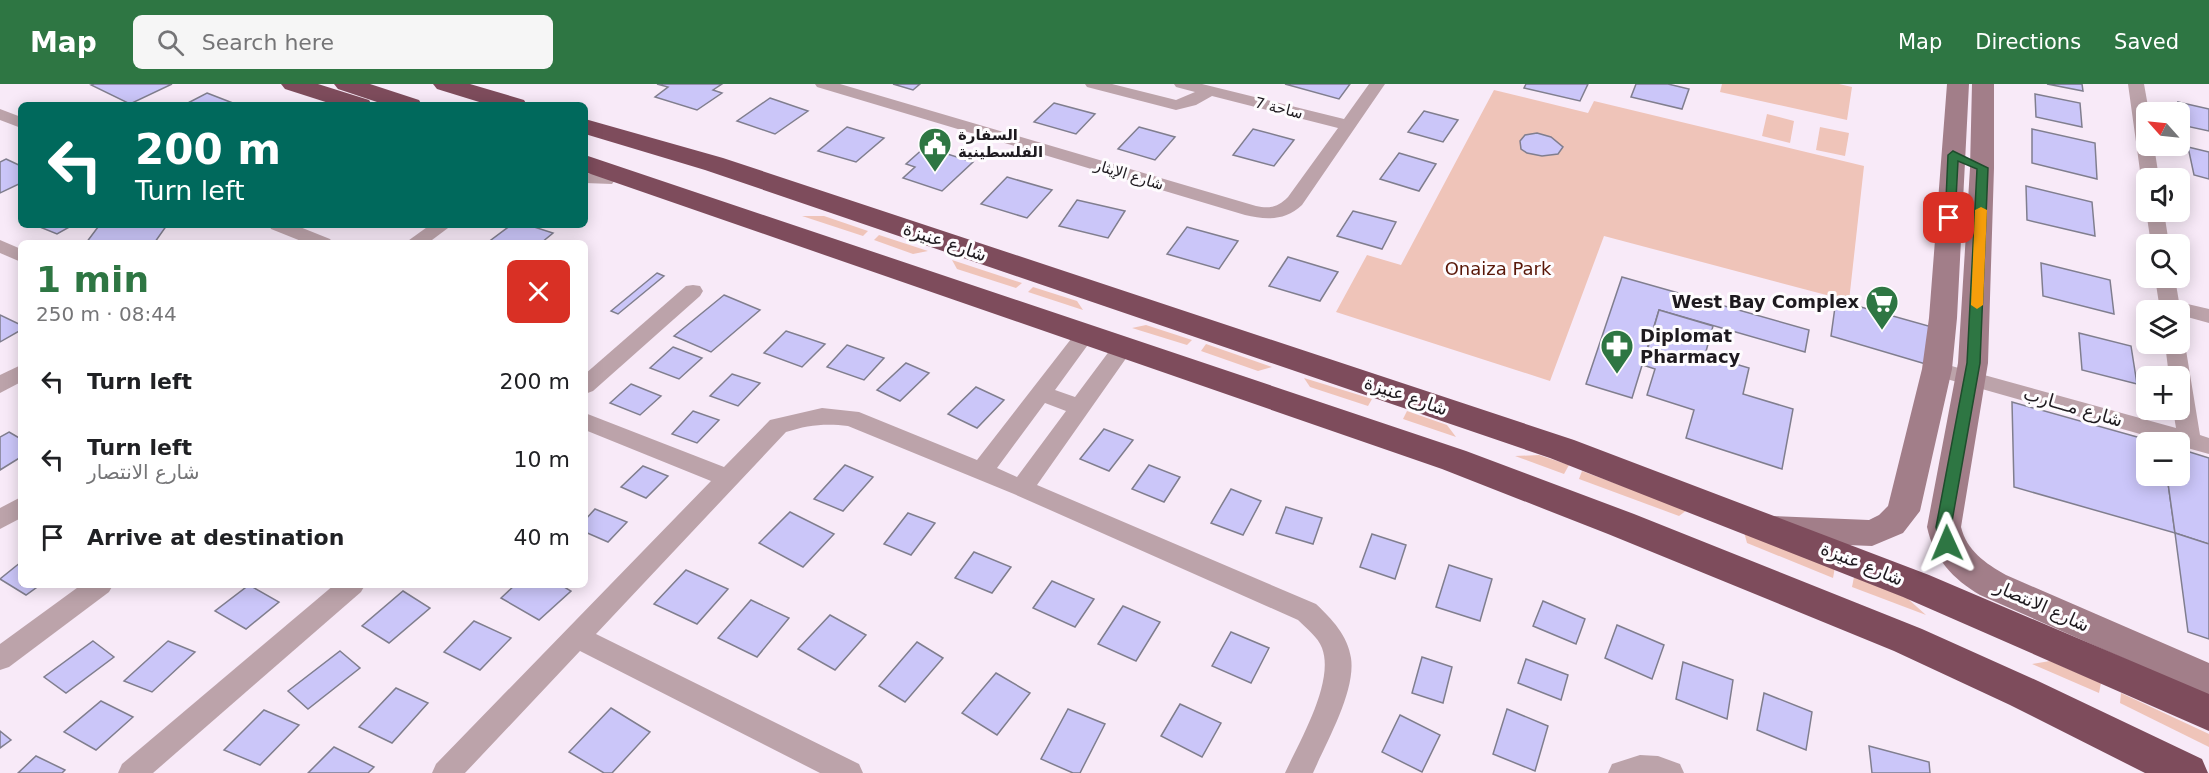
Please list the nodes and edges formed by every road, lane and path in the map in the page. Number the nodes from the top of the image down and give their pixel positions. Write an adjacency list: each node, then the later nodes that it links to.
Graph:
1 (292, 84): 12 (highway)
2 (346, 84): 13 (highway)
3 (445, 84): 14 (highway)
4 (824, 84): 17 (street, شارع الإيثار)
5 (1093, 84): 11 (street)
6 (1182, 84): 11 (street, ساحة 7)
7 (1377, 84): 17 (street, شارع الإيثار)
8 (1958, 84): 19 (street)
9 (1983, 84): 21 (street, شارع الانتصار)
10 (2136, 84): 22 (street)
11 (1210, 91): 17 (street, ساحة 7)
12 (350, 102)
13 (401, 102)
14 (505, 102)
15 (0, 114): 16 (street)
16 (18, 122)
17 (1348, 125)
18 (588, 127): 48 (highway, شارع عنيزة)
19 (1953, 155): 21 (street); 36 (street)
20 (588, 164): 24 (highway)
21 (1982, 168): 38 (street, شارع الانتصار)
22 (2149, 168)
23 (592, 178): 24 (highway)
24 (671, 191): 34 (highway)
25 (286, 228): 27 (street)
26 (438, 228): 28 (street)
27 (316, 240)
28 (420, 240)
29 (0, 246): 30 (street)
30 (18, 255)
31 (693, 291): 39 (street)
32 (2190, 312): 33 (street)
33 (2209, 316)
34 (1104, 341): 41 (street); 42 (street); 61 (highway)
35 (2177, 354): 44 (street)
36 (1937, 369): 38 (street, شارع مـــارب); 48 (street)
37 (18, 374): 40 (street)
38 (1970, 378): 44 (street, شارع مـــارب); 53 (street, شارع الانتصار)
39 (588, 383)
40 (0, 385)
41 (1040, 393): 42 (street); 45 (street)
42 (1079, 407): 47 (street)
43 (588, 422): 46 (street)
44 (2199, 443)
45 (981, 472): 46 (street); 47 (street)
46 (727, 478): 51 (street)
47 (1022, 488): 58 (street)
48 (1772, 529): 54 (highway, شارع عنيزة)
49 (96, 588): 52 (street)
50 (348, 588): 55 (street)
51 (577, 637): 56 (street); 57 (street)
52 (0, 659)
53 (2209, 680)
54 (2209, 713)
55 (132, 773)
56 (446, 773)
57 (849, 773)
58 (1299, 773)
59 (1622, 773): 60 (street)
60 (1670, 773)
61 (2187, 773)

